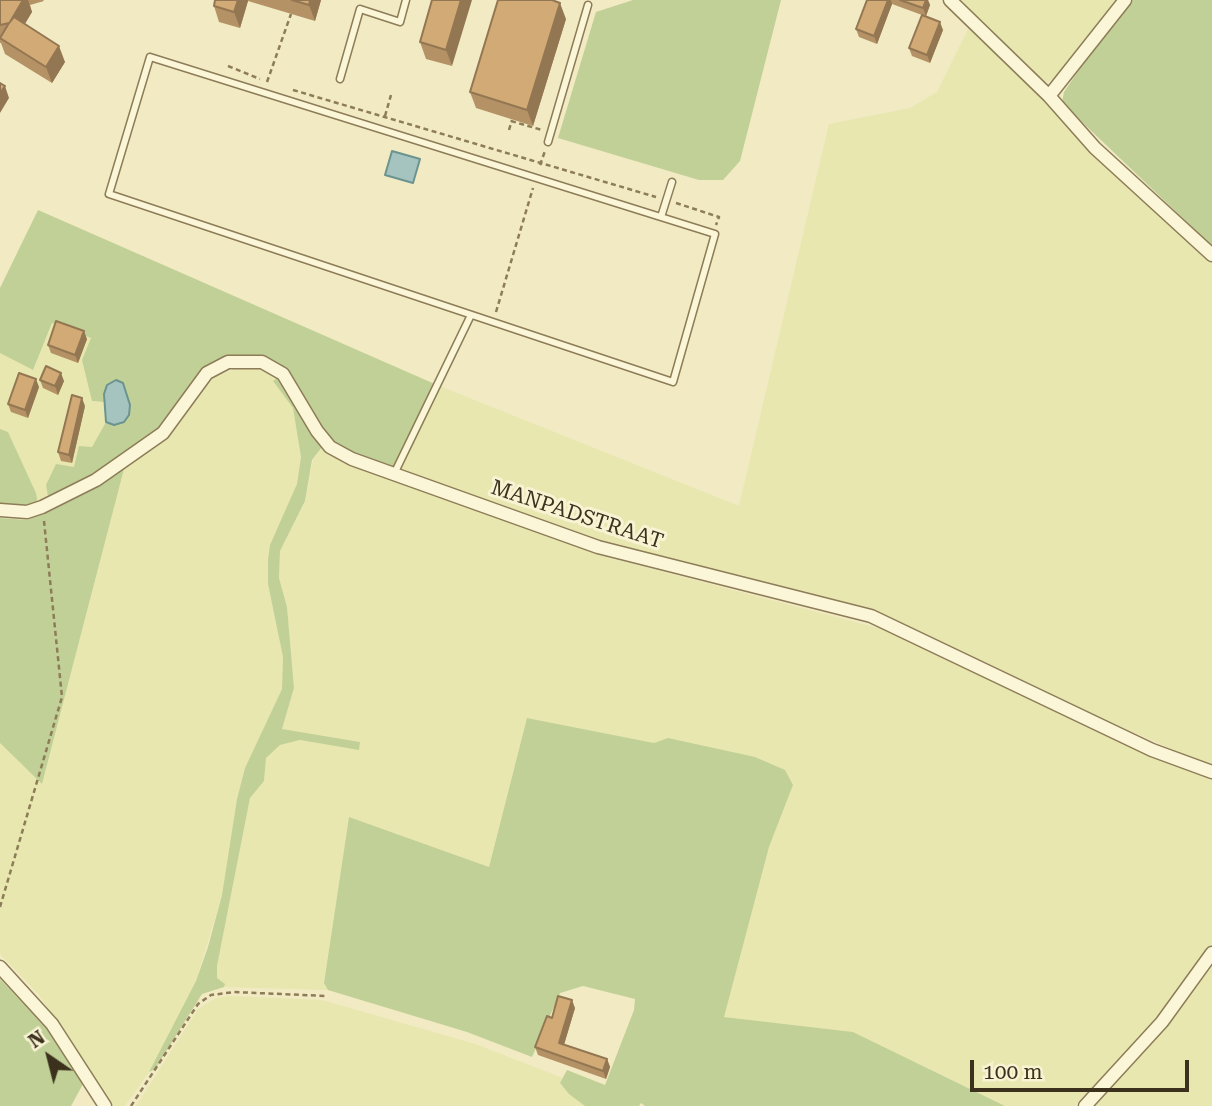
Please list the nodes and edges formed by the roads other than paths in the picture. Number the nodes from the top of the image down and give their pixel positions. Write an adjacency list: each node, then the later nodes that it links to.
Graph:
1 (406, 0): 5 (lane)
2 (950, 0): 6 (street)
3 (1125, 0): 6 (street)
4 (588, 5): 7 (lane)
5 (340, 79)
6 (1049, 96): 10 (street)
7 (548, 142)
8 (672, 182): 9 (lane)
9 (662, 217): 11 (lane); 11 (lane)
10 (1212, 255)
11 (471, 315): 12 (lane)
12 (394, 474): 13 (street, MANPADSTRAAT); 14 (street, MANPADSTRAAT)
13 (0, 510)
14 (1212, 772)
15 (1212, 953): 18 (street)
16 (0, 967): 17 (street)
17 (105, 1106)
18 (1085, 1106)

